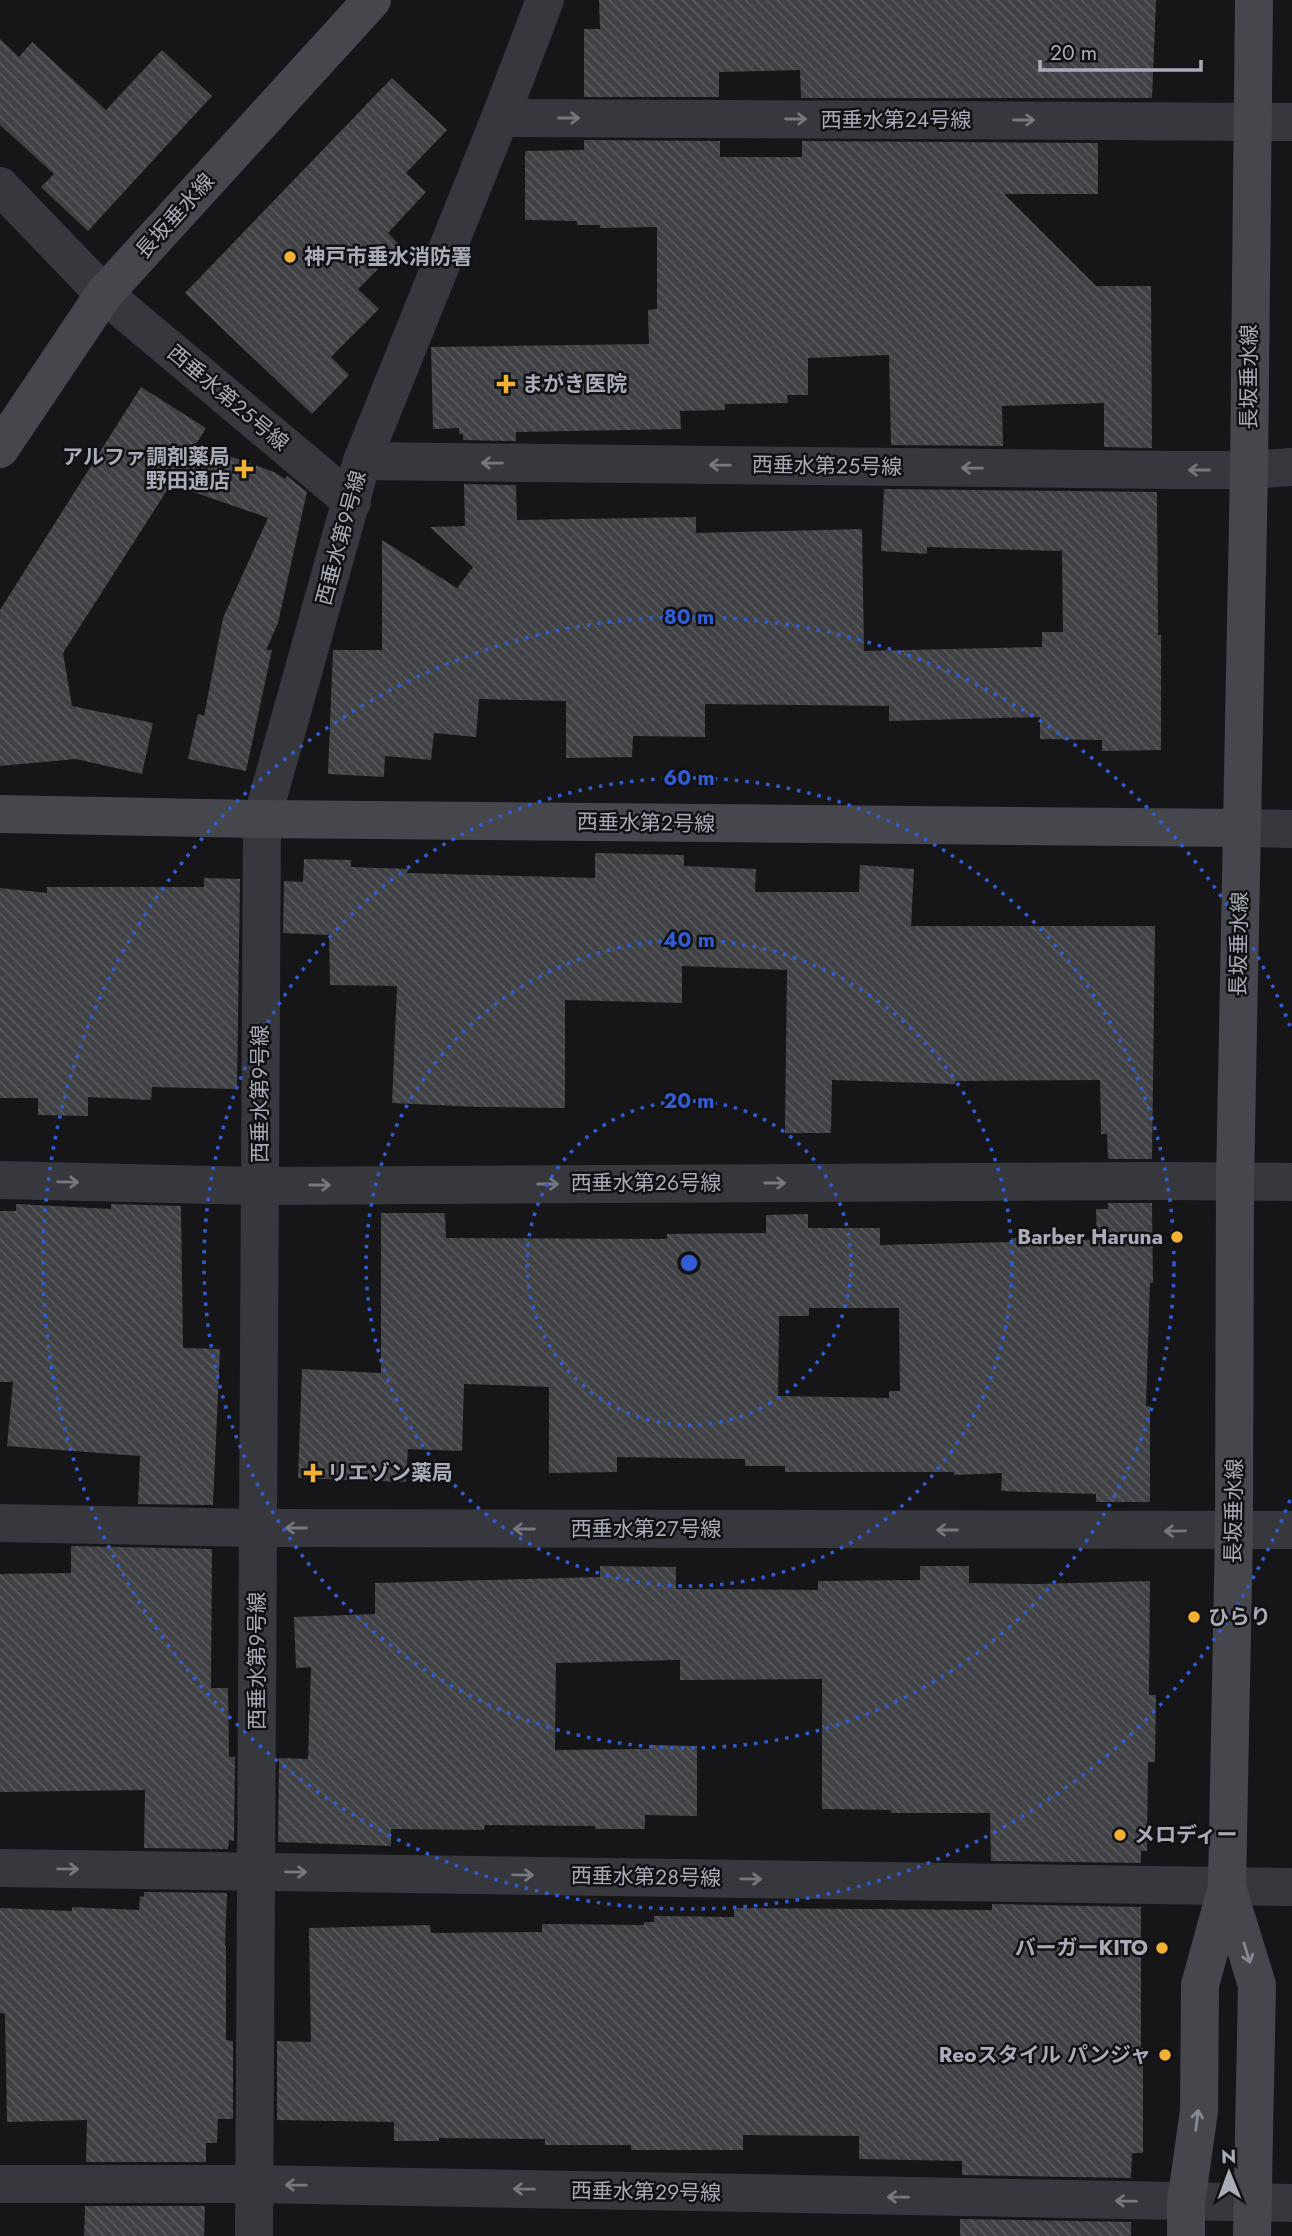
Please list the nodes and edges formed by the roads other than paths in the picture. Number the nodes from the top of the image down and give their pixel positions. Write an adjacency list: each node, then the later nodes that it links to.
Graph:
1 (372, 0): 8 (main road, 長坂垂水線)
2 (545, 0): 4 (street, 西垂水第９号線)
3 (1254, 0): 5 (main road, 長坂垂水線)
4 (500, 118): 5 (street, 西垂水第２４号線, one-way to 5); 10 (street, 西垂水第９号線)
5 (1252, 122): 6 (street, 西垂水第２４号線); 12 (main road, 長坂垂水線)
6 (1292, 122)
7 (0, 186): 8 (street, 西垂水第２５号線)
8 (104, 294): 9 (main road, 長坂垂水線); 13 (street, 西垂水第２５号線)
9 (0, 449)
10 (362, 461): 12 (street, 西垂水第２５号線, one-way to 10); 13 (street, 西垂水第９号線)
11 (1292, 467): 12 (street, 西垂水第２５号線)
12 (1249, 470): 16 (main road, 長坂垂水線)
13 (352, 502): 15 (street, 西垂水第９号線)
14 (0, 814): 15 (main road, 西垂水第２号線)
15 (262, 819): 16 (main road, 西垂水第２号線); 21 (street, 西垂水第９号線)
16 (1241, 828): 17 (street, 西垂水第２号線); 19 (main road, 長坂垂水線)
17 (1292, 829)
18 (0, 1180): 21 (street, 西垂水第２６号線, one-way to 21)
19 (1235, 1182): 20 (street, 西垂水第２６号線); 21 (street, 西垂水第２６号線, one-way to 19); 24 (main road, 長坂垂水線)
20 (1292, 1182)
21 (259, 1185): 23 (street, 西垂水第９号線)
22 (0, 1523): 23 (street, 西垂水第２７号線)
23 (258, 1528): 24 (street, 西垂水第２７号線, one-way to 23); 27 (street, 西垂水第９号線)
24 (1234, 1530): 25 (street, 西垂水第２７号線); 28 (main road, 長坂垂水線)
25 (1292, 1530)
26 (0, 1868): 27 (street, 西垂水第２８号線, one-way to 27)
27 (256, 1871): 28 (street, 西垂水第２８号線, one-way to 28); 31 (street, 西垂水第９号線)
28 (1227, 1887): 29 (street, 西垂水第２８号線); 33 (main road, 長坂垂水線, one-way to 28); 34 (main road, 長坂垂水線, one-way to 34)
29 (1292, 1887)
30 (0, 2184): 31 (street, 西垂水第２９号線)
31 (254, 2184): 33 (street, 西垂水第２９号線, one-way to 31); 35 (street, 西垂水第９号線)
32 (1292, 2203): 34 (street, 西垂水第２９号線)
33 (1186, 2219): 34 (street, 西垂水第２９号線)
34 (1252, 2220)
35 (254, 2236)

